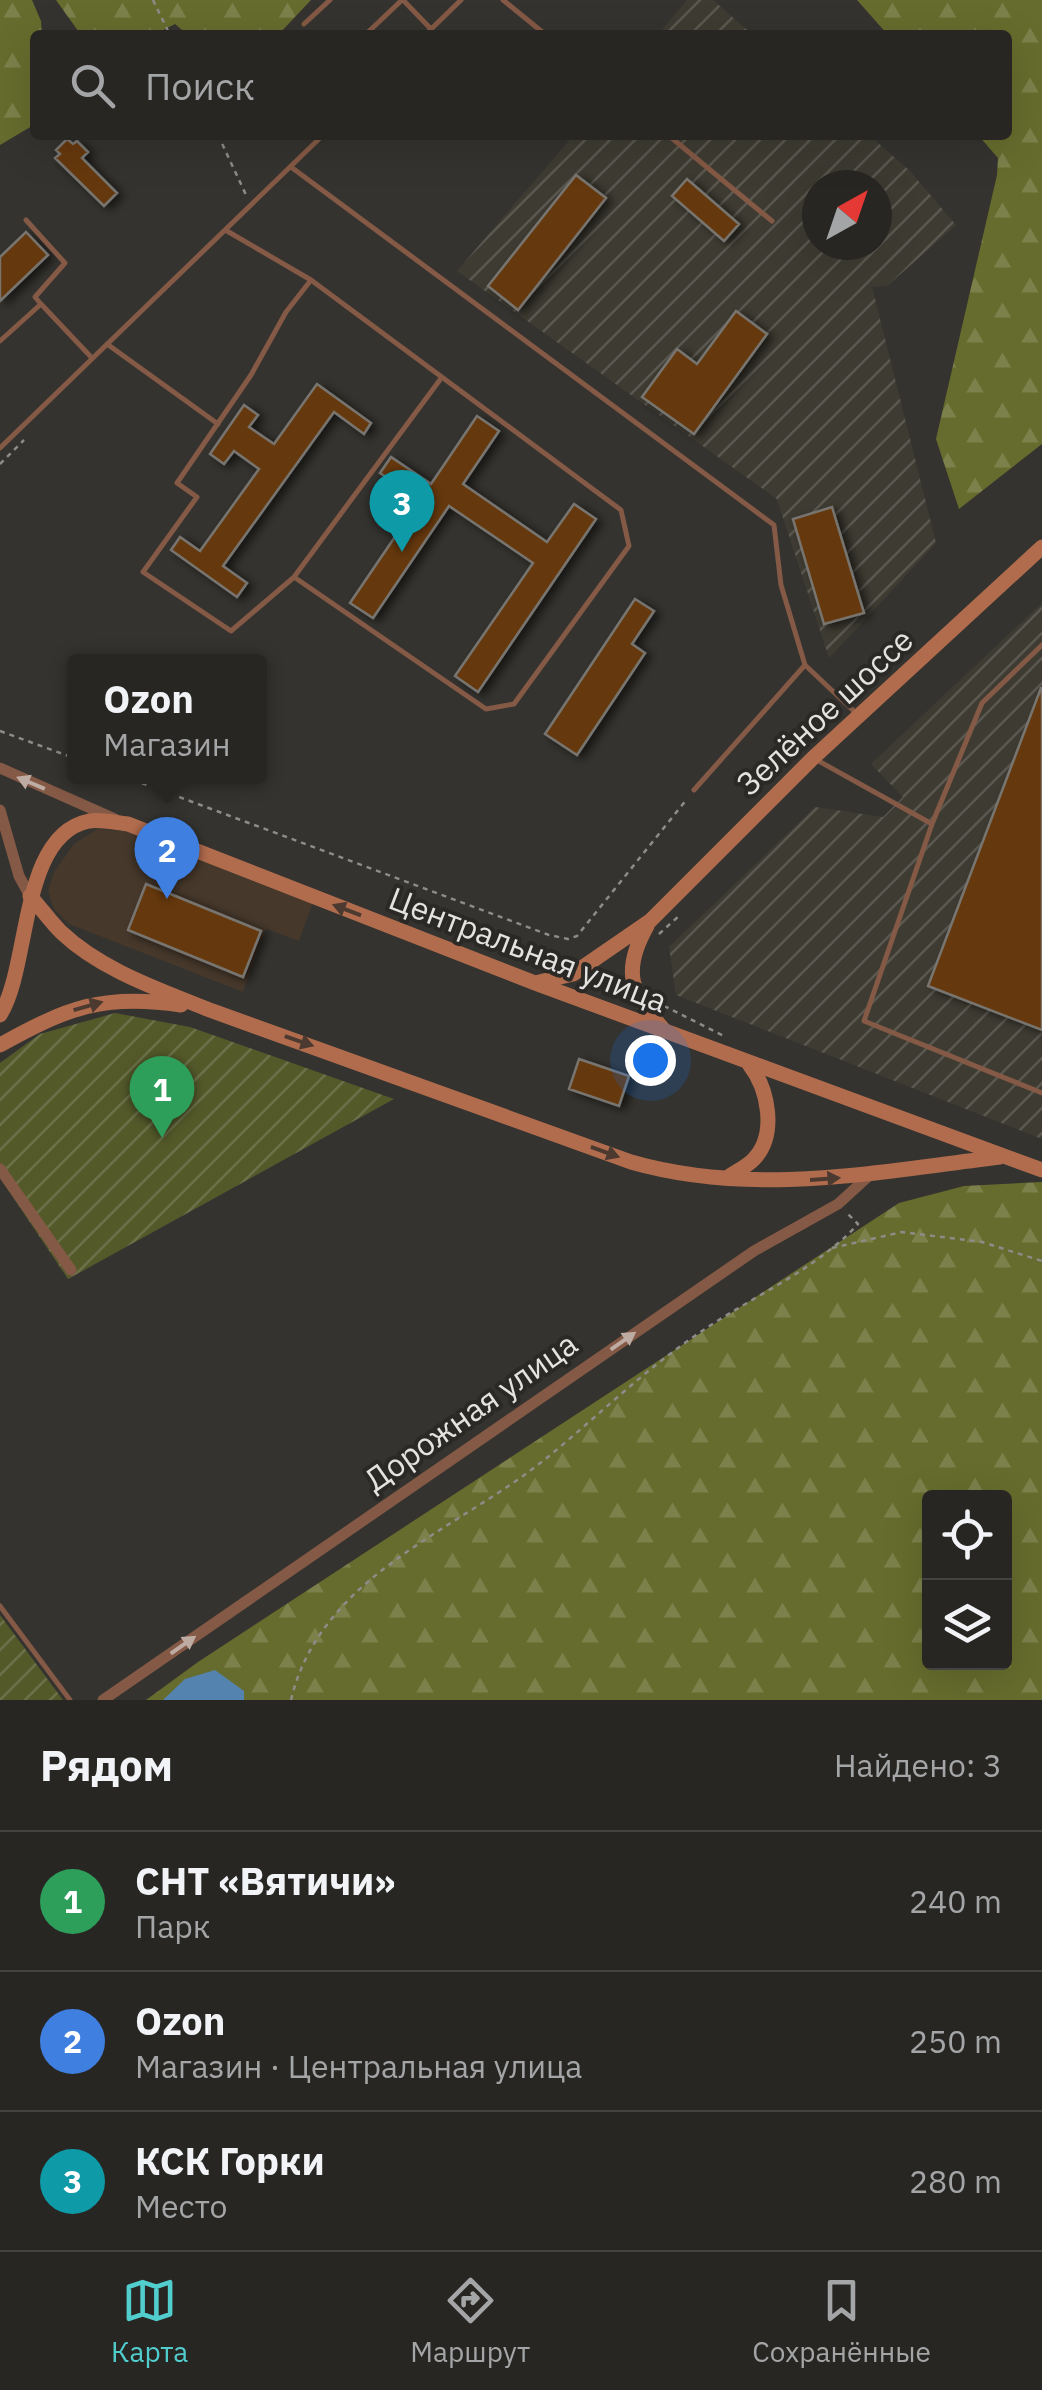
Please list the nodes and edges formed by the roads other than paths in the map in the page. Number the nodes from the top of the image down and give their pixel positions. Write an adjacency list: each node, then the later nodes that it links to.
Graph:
1 (330, 0): 5 (lane)
2 (403, 0): 6 (lane); 7 (lane)
3 (461, 0): 6 (lane)
4 (503, 0): 8 (lane)
5 (304, 24)
6 (432, 29)
7 (370, 30)
8 (540, 30)
9 (319, 140): 11 (lane)
10 (674, 140): 13 (lane)
11 (290, 167): 14 (lane); 26 (lane)
12 (26, 220): 16 (lane)
13 (772, 221)
14 (227, 231): 15 (lane); 18 (lane)
15 (311, 280): 20 (lane); 21 (lane)
16 (41, 304): 17 (lane); 19 (lane)
17 (0, 341)
18 (107, 344): 19 (lane); 21 (lane)
19 (92, 358): 22 (lane)
20 (442, 377): 24 (lane); 24 (lane)
21 (218, 424): 24 (lane)
22 (0, 448)
23 (1042, 547): 27 (main road, Зелёное шоссе)
24 (294, 578)
25 (1042, 645): 33 (lane)
26 (805, 665): 27 (lane); 30 (lane)
27 (859, 716): 28 (main road, Зелёное шоссе)
28 (813, 758): 33 (lane); 35 (main road, Зелёное шоссе)
29 (0, 768): 32 (street, Центральная улица, one-way to 29)
30 (694, 790)
31 (0, 810): 34 (street)
32 (128, 824): 34 (main road); 36 (main road, Центральная улица, one-way to 32)
33 (932, 824): 42 (lane)
34 (30, 896): 37 (main road); 38 (main road)
35 (654, 928): 36 (main road); 39 (main road)
36 (535, 983): 39 (main road, Центральная улица)
37 (207, 1009): 40 (main road, one-way to 37); 47 (main road, one-way to 47)
38 (0, 1015)
39 (667, 1032): 41 (main road, Центральная улица)
40 (0, 1046)
41 (749, 1064): 43 (main road, Центральная улица); 47 (main road)
42 (1042, 1093)
43 (1006, 1156): 44 (main road, Центральная улица); 45 (main road)
44 (1042, 1170)
45 (872, 1173): 47 (main road, one-way to 45); 51 (street, Дорожная улица, one-way to 45)
46 (3, 1178): 48 (street)
47 (727, 1178)
48 (71, 1270)
49 (0, 1606): 50 (lane)
50 (70, 1700)
51 (103, 1700)

